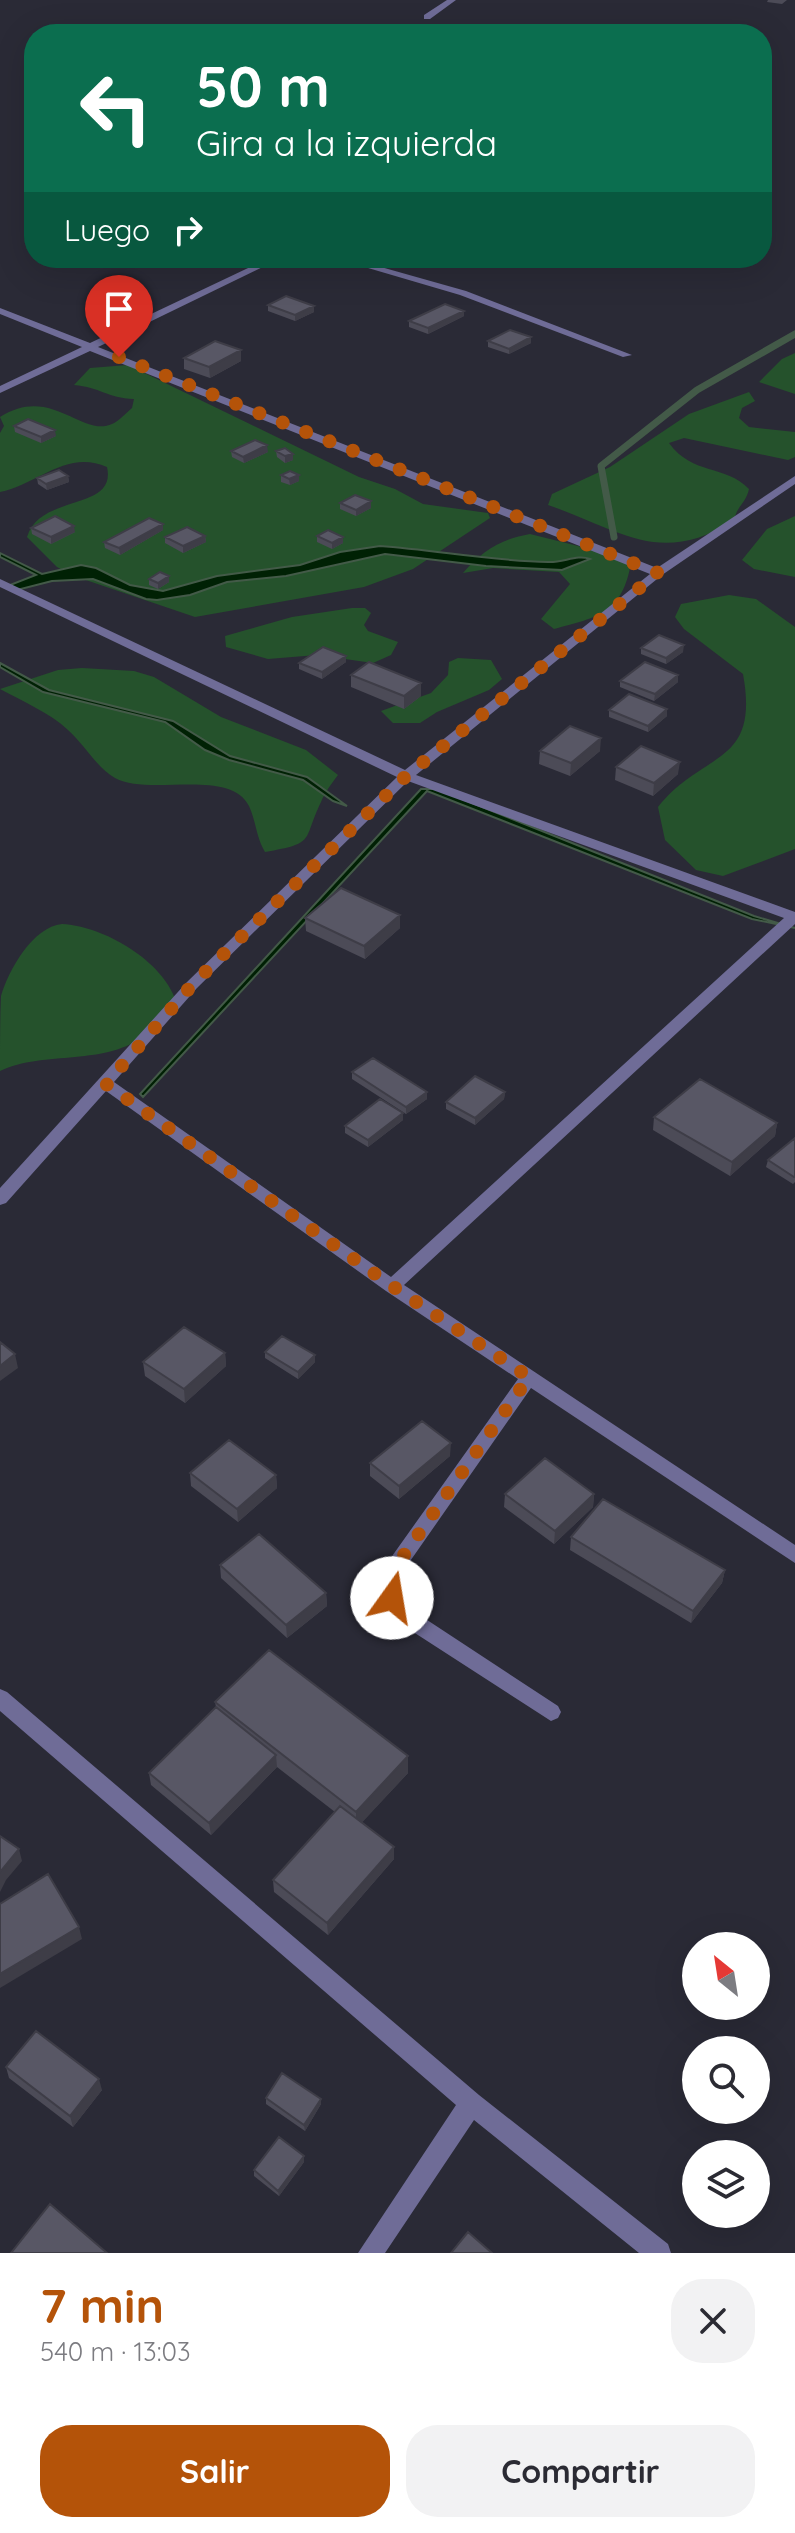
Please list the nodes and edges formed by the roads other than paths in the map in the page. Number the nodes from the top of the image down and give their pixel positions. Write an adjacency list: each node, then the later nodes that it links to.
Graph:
1 (452, 0): 2 (street)
2 (427, 17)
3 (255, 268): 6 (street)
4 (374, 268): 7 (street)
5 (0, 311): 6 (street)
6 (91, 345): 8 (street); 10 (street)
7 (627, 355)
8 (0, 390)
9 (795, 479): 10 (street)
10 (658, 573): 12 (street)
11 (0, 583): 12 (street)
12 (406, 776): 13 (street); 14 (street)
13 (795, 916): 16 (street)
14 (106, 1084): 15 (street); 16 (street)
15 (0, 1199)
16 (392, 1286): 17 (street)
17 (529, 1377): 18 (street); 20 (street)
18 (795, 1555)
19 (0, 1698): 21 (street)
20 (551, 1712)
21 (471, 2103): 22 (street); 23 (street)
22 (370, 2253)
23 (659, 2253)

